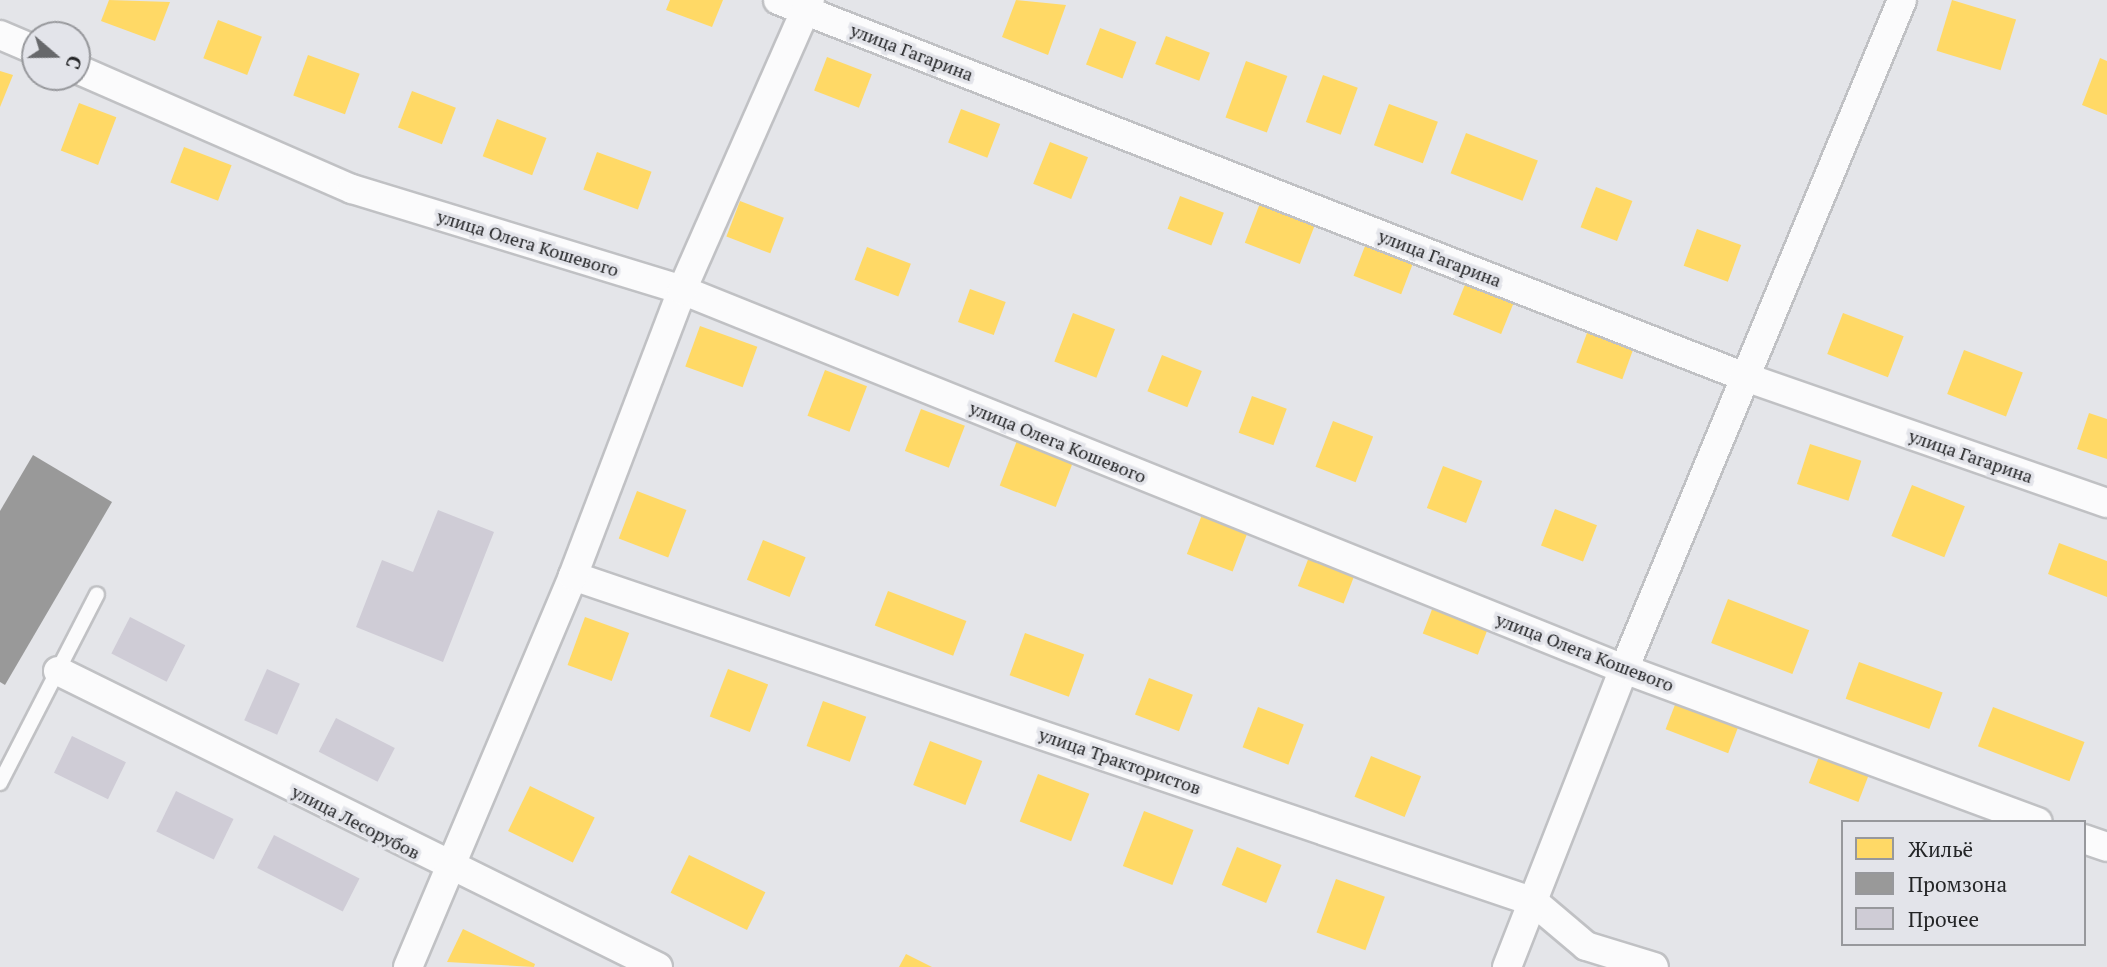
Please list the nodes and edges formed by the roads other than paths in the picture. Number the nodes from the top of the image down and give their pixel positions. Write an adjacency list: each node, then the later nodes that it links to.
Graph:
1 (778, 0): 3 (street, улица Гагарина)
2 (1902, 0): 8 (street)
3 (808, 5): 7 (street); 8 (street, улица Гагарина)
4 (0, 35): 5 (street)
5 (21, 44)
6 (91, 75): 7 (street, улица Олега Кошевого)
7 (682, 290): 10 (street); 12 (street, улица Олега Кошевого)
8 (1745, 377): 9 (street, улица Гагарина); 12 (street)
9 (2107, 503)
10 (573, 576): 18 (street); 19 (street, улица Трактористов)
11 (97, 594): 13 (lane)
12 (1624, 669): 15 (street, улица Олега Кошевого); 19 (street)
13 (58, 671): 14 (lane); 18 (street, улица Лесорубов)
14 (0, 783)
15 (2033, 820)
16 (2086, 840): 17 (street)
17 (2107, 847)
18 (449, 868): 20 (street); 21 (street, улица Лесорубов)
19 (1534, 902): 22 (street); 23 (street, улица Трактористов)
20 (408, 967)
21 (658, 967)
22 (1507, 967)
23 (1654, 967)

